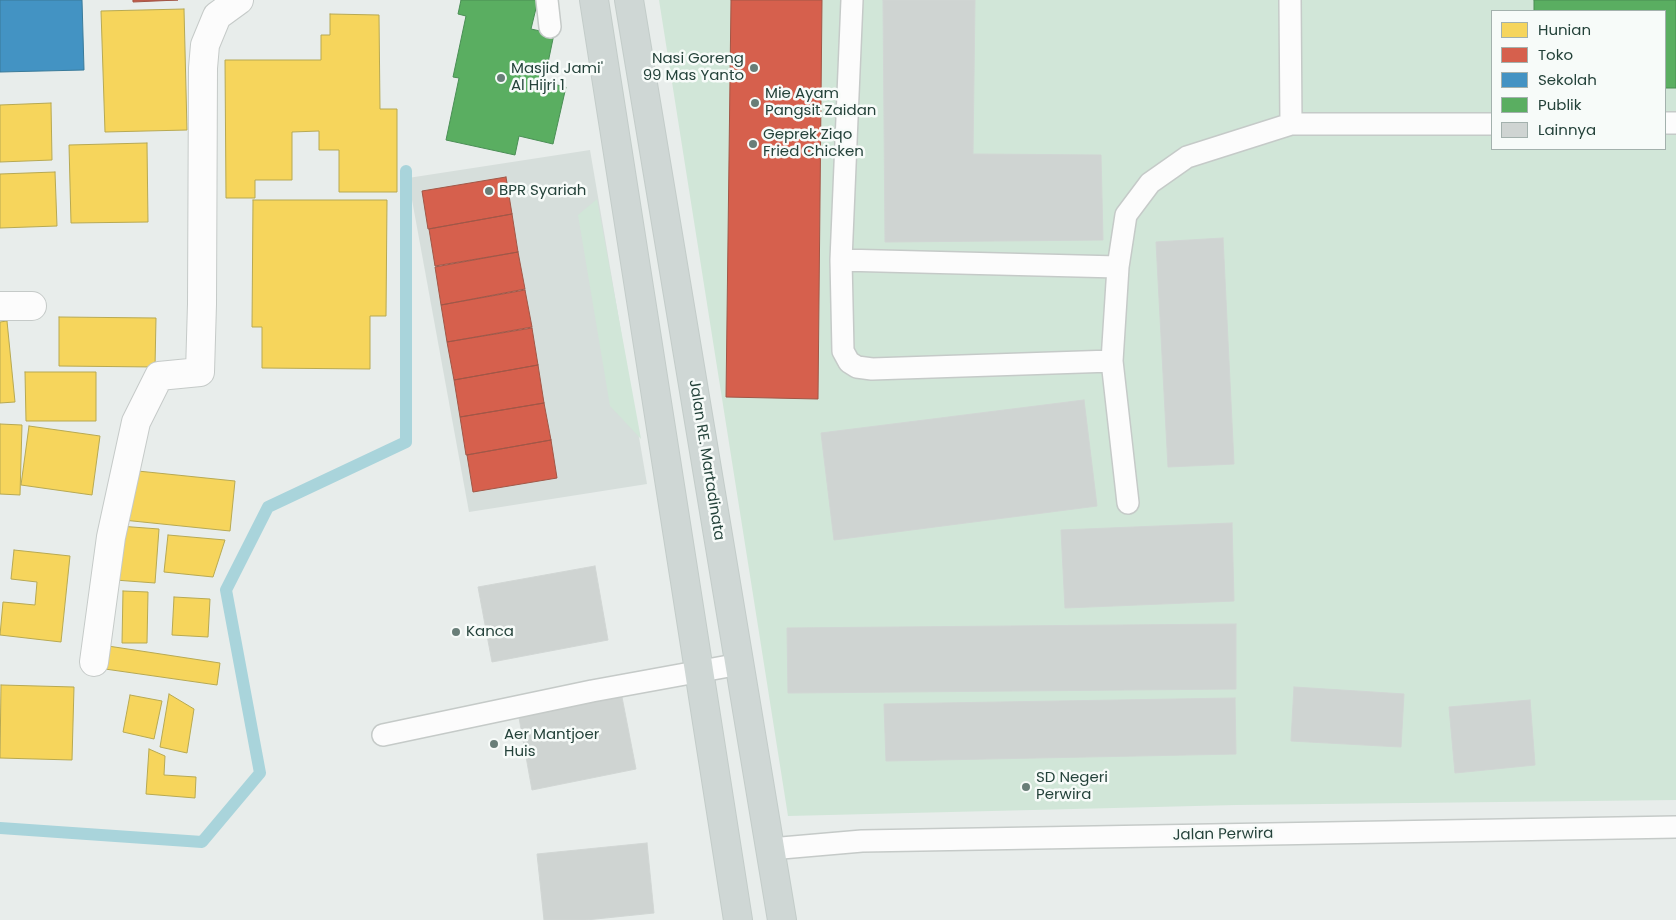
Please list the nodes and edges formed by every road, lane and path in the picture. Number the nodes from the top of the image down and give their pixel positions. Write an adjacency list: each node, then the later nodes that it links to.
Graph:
1 (238, 0): 16 (street)
2 (547, 0): 7 (lane)
3 (594, 0): 18 (main road)
4 (629, 0): 17 (main road, Jalan RE. Martadinata)
5 (852, 0): 10 (lane)
6 (1290, 0): 8 (lane)
7 (550, 27)
8 (1290, 124): 9 (lane); 11 (lane)
9 (1491, 124)
10 (841, 260): 11 (lane); 14 (lane)
11 (1118, 267): 14 (lane)
12 (0, 306): 13 (street)
13 (32, 306)
14 (1112, 361): 15 (lane)
15 (1128, 503)
16 (94, 662)
17 (740, 664): 18 (lane); 21 (main road, Jalan RE. Martadinata)
18 (700, 672): 19 (lane); 22 (main road)
19 (382, 735)
20 (1676, 827): 21 (lane, Jalan Perwira)
21 (770, 848): 22 (main road); 24 (main road, Jalan RE. Martadinata)
22 (728, 852): 23 (main road)
23 (738, 920)
24 (782, 920)

